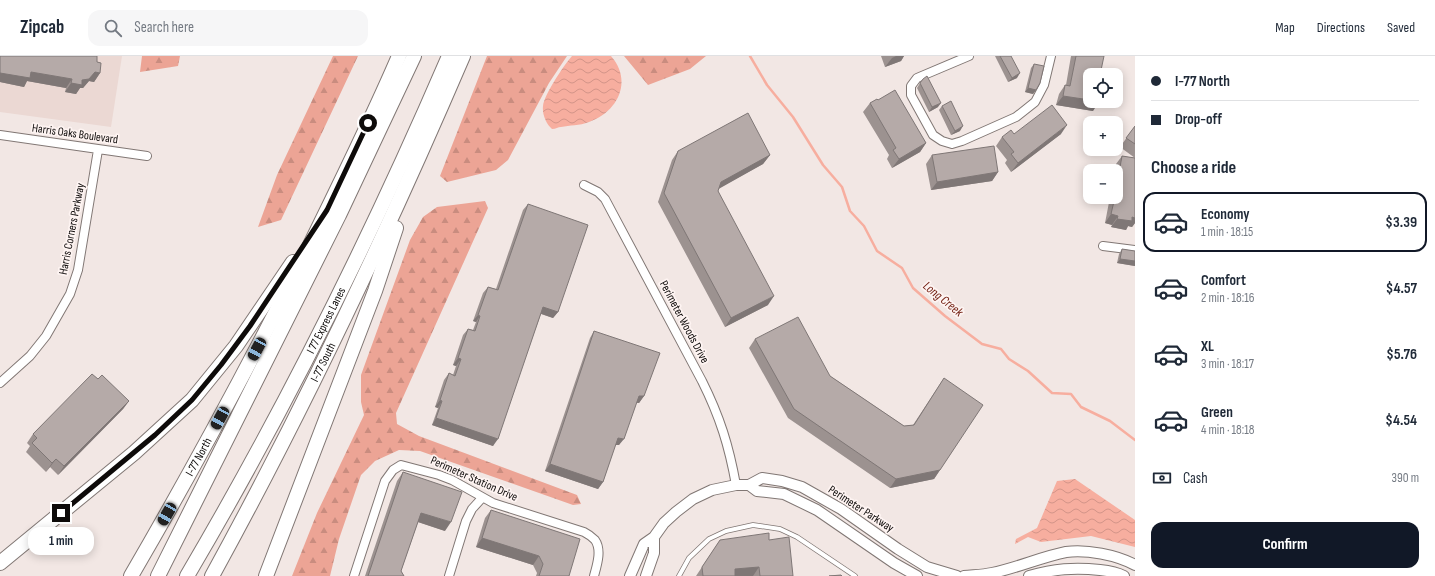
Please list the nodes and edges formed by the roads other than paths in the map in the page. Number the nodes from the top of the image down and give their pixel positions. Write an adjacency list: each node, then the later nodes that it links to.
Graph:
1 (399, 56): 12 (highway, I-77 North)
2 (414, 56): 23 (highway)
3 (449, 56): 24 (highway, I 77 Express Lanes)
4 (463, 56): 10 (highway, I-77 South)
5 (969, 56): 6 (street)
6 (1051, 56)
7 (0, 135): 8 (street, Harris Oaks Boulevard)
8 (98, 150): 9 (street, Harris Oaks Boulevard); 15 (street, Harris Corners Parkway)
9 (146, 156)
10 (416, 163): 25 (highway, I-77 South); 26 (highway)
11 (584, 185): 16 (street, Perimeter Woods Drive)
12 (327, 210): 20 (highway); 22 (highway, I-77 North)
13 (1103, 246): 14 (street)
14 (1135, 250)
15 (0, 383)
16 (736, 485): 17 (street, Perimeter Parkway); 19 (street, Perimeter Parkway)
17 (748, 485): 34 (street, Perimeter Parkway); 35 (street, Perimeter Parkway)
18 (482, 498): 27 (street, Perimeter Station Drive); 28 (street); 29 (street, Perimeter Station Drive)
19 (654, 537): 30 (street, Perimeter Parkway); 31 (street)
20 (0, 563)
21 (1135, 565): 36 (street)
22 (131, 576)
23 (158, 576)
24 (187, 576)
25 (212, 576)
26 (266, 576)
27 (354, 576)
28 (449, 576)
29 (594, 576)
30 (630, 576)
31 (646, 576)
32 (679, 576): 33 (lane)
33 (855, 576)
34 (917, 576)
35 (957, 576)
36 (964, 576)
37 (1029, 576): 38 (street)
38 (1124, 576)

